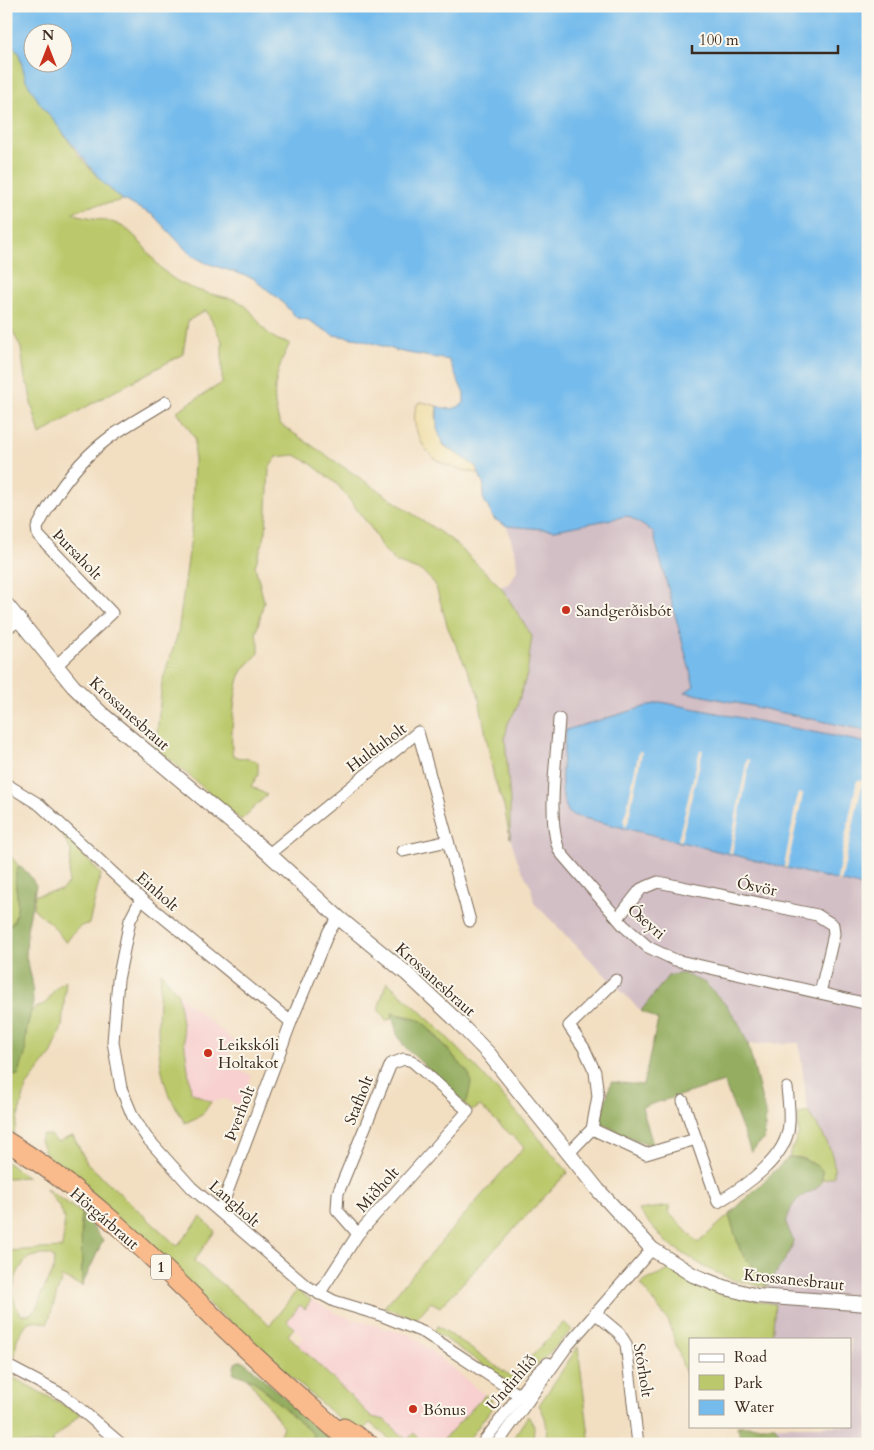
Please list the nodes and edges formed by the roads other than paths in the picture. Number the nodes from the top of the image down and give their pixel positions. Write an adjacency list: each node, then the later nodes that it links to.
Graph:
1 (166, 402): 5 (street, Þursaholt)
2 (6, 604): 3 (street, Krossanesbraut)
3 (18, 619): 4 (street); 5 (street, Krossanesbraut)
4 (6, 627)
5 (57, 665): 10 (street, Krossanesbraut)
6 (559, 718): 13 (street, Óseyri)
7 (6, 784): 11 (street, Einholt)
8 (448, 841): 9 (street); 10 (street, Hulduholt); 14 (street, Hulduholt)
9 (403, 850)
10 (269, 854): 12 (street, Krossanesbraut)
11 (140, 899): 18 (street, Einholt); 26 (street, Langholt)
12 (339, 918): 18 (street, Þverholt); 25 (street, Krossanesbraut)
13 (618, 918): 16 (street, Óseyri); 16 (street, Ósvör)
14 (470, 921)
15 (616, 980): 22 (street)
16 (820, 993): 17 (street, Óseyri)
17 (868, 1004)
18 (291, 1022): 26 (street, Þverholt)
19 (787, 1088): 23 (street)
20 (683, 1101): 23 (street)
21 (468, 1112): 27 (street, Miðholt); 27 (street, Stafholt)
22 (592, 1129): 23 (street); 25 (street)
23 (696, 1139)
24 (6, 1141): 34 (highway, Hörgárbraut / 1)
25 (569, 1153): 28 (street, Krossanesbraut)
26 (220, 1211): 29 (street, Langholt)
27 (358, 1234): 29 (street, Miðholt)
28 (652, 1249): 30 (street, Krossanesbraut); 31 (street, Undirhlíð)
29 (319, 1294): 33 (street, Langholt)
30 (868, 1304)
31 (595, 1313): 33 (street, Undirhlíð); 40 (street, Stórholt)
32 (7, 1366): 35 (street)
33 (523, 1398): 38 (street, Undirhlíð); 39 (street, Undirhlíð)
34 (308, 1403): 36 (highway, Hörgárbraut / 1); 37 (highway, Hörgárbraut / 1)
35 (121, 1444)
36 (352, 1444)
37 (369, 1444)
38 (482, 1444)
39 (497, 1444)
40 (638, 1444)

